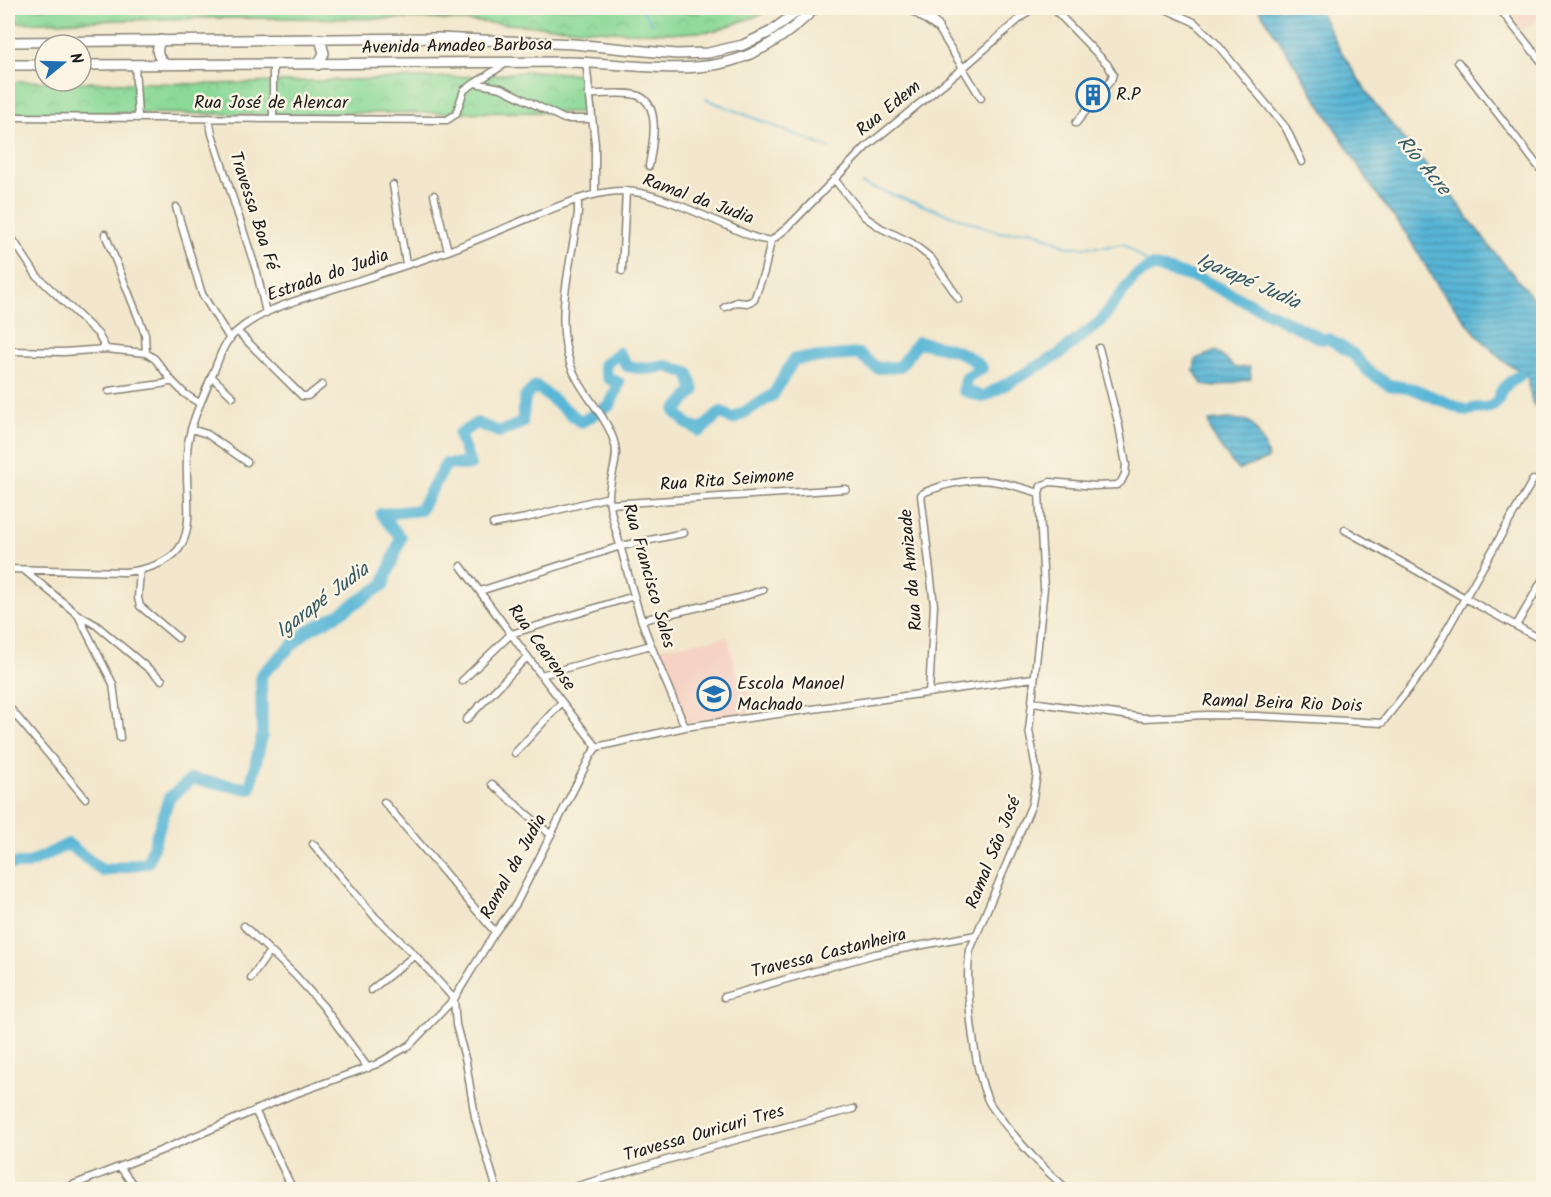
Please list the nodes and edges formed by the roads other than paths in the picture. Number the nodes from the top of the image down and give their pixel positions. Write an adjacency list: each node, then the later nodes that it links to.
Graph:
1 (802, 8): 12 (main road, Avenida Amadeo Barbosa)
2 (815, 8): 10 (main road, Avenida Amadeo Barbosa)
3 (824, 8): 10 (main road)
4 (911, 8): 11 (main road)
5 (924, 8): 11 (street)
6 (1032, 8): 26 (street, Rua Edem)
7 (1053, 8): 35 (street)
8 (1163, 8): 36 (street)
9 (1499, 8): 25 (street)
10 (804, 19): 15 (main road, Avenida Amadeo Barbosa)
11 (938, 26): 26 (street)
12 (320, 39): 13 (main road, Avenida Amadeo Barbosa); 24 (main road)
13 (161, 40): 14 (main road, Avenida Amadeo Barbosa); 20 (main road)
14 (8, 42)
15 (586, 61): 16 (main road, Avenida Amadeo Barbosa); 28 (street)
16 (507, 62): 24 (main road, Avenida Amadeo Barbosa); 27 (street, Rua José de Alencar)
17 (1458, 62): 38 (street)
18 (93, 64): 19 (main road, Avenida Amadeo Barbosa)
19 (135, 64): 20 (main road, Avenida Amadeo Barbosa); 31 (street)
20 (165, 64): 23 (main road, Avenida Amadeo Barbosa)
21 (8, 65): 22 (main road)
22 (33, 65)
23 (273, 65): 24 (main road, Avenida Amadeo Barbosa); 33 (street)
24 (318, 65)
25 (1544, 65)
26 (963, 68): 29 (street); 39 (street, Rua Edem)
27 (475, 83): 33 (street, Rua José de Alencar); 34 (street)
28 (588, 94): 34 (street); 37 (street)
29 (981, 98)
30 (8, 117): 31 (street, Rua José de Alencar)
31 (138, 117): 32 (street, Rua José de Alencar)
32 (209, 118): 33 (street, Rua José de Alencar); 54 (street, Travessa Boa Fé)
33 (273, 118)
34 (592, 119): 42 (street)
35 (1076, 123)
36 (1302, 162)
37 (649, 166)
38 (1544, 174)
39 (834, 180): 48 (street, Rua Edem); 52 (street)
40 (393, 185): 50 (street)
41 (626, 191): 42 (street, Ramal da Judia); 48 (street, Ramal da Judia); 51 (street)
42 (595, 194): 44 (street, Ramal da Judia)
43 (434, 195): 49 (street)
44 (578, 199): 49 (street, Estrada do Judia); 72 (street, Rua Francisco Sales)
45 (176, 207): 56 (street)
46 (8, 232): 58 (street)
47 (105, 234): 60 (street)
48 (771, 241): 53 (street)
49 (448, 251): 50 (street, Estrada do Judia)
50 (406, 264): 54 (street, Estrada do Judia)
51 (622, 272)
52 (959, 299)
53 (725, 307)
54 (266, 313): 55 (street, Estrada do Judia)
55 (238, 333): 56 (street, Estrada do Judia); 63 (street)
56 (230, 339): 61 (street, Estrada do Judia)
57 (1099, 348): 71 (street)
58 (106, 349): 59 (street); 60 (street)
59 (8, 351)
60 (146, 353): 62 (street)
61 (212, 377): 65 (street); 66 (street, Estrada do Judia)
62 (172, 381): 64 (street); 66 (street)
63 (322, 385)
64 (109, 391)
65 (233, 397)
66 (199, 403): 67 (street, Estrada do Judia)
67 (191, 429): 68 (street); 80 (street, Estrada do Judia)
68 (247, 462)
69 (1533, 480): 85 (street)
70 (846, 489): 72 (street, Rua Rita Seimone)
71 (1039, 493): 95 (street, Ramal São José); 98 (street, Rua da Amizade)
72 (610, 500): 73 (street); 76 (street, Rua Francisco Sales)
73 (494, 524)
74 (1345, 530): 85 (street)
75 (684, 533): 76 (street)
76 (621, 546): 83 (street); 84 (street, Rua Francisco Sales)
77 (461, 566): 83 (street, Rua Cearense)
78 (8, 569): 79 (street, Estrada do Judia)
79 (23, 570): 80 (street, Estrada do Judia); 86 (street)
80 (140, 570): 90 (street)
81 (1544, 577): 88 (street)
82 (763, 590): 87 (street)
83 (480, 591): 89 (street, Rua Cearense)
84 (634, 596): 87 (street, Rua Francisco Sales); 89 (street)
85 (1465, 598): 88 (street); 100 (street, Ramal Beira Rio Dois)
86 (78, 614): 96 (street); 104 (street)
87 (642, 620): 92 (street, Rua Francisco Sales)
88 (1516, 626): 91 (street)
89 (511, 634): 93 (street, Rua Cearense); 97 (street)
90 (178, 638)
91 (1544, 641)
92 (651, 645): 94 (street); 103 (street, Rua Francisco Sales)
93 (527, 657): 94 (street, Rua Cearense); 102 (street)
94 (541, 675): 99 (street, Rua Cearense)
95 (1033, 678): 98 (street); 100 (street, Ramal São José)
96 (162, 680)
97 (462, 681)
98 (929, 693): 103 (street)
99 (562, 702): 105 (street, Rua Cearense); 106 (street)
100 (1032, 702): 114 (street, Ramal São José)
101 (8, 706): 108 (street)
102 (466, 720)
103 (685, 727): 105 (street)
104 (120, 738)
105 (597, 747): 110 (street, Ramal da Judia)
106 (515, 753)
107 (492, 784): 110 (street)
108 (85, 798)
109 (384, 802): 113 (street)
110 (551, 835): 113 (street, Ramal da Judia)
111 (313, 844): 116 (street)
112 (244, 926): 115 (street)
113 (495, 932): 120 (street, Ramal da Judia)
114 (976, 935): 119 (street, Travessa Castanheira); 130 (street, Ramal São José)
115 (270, 951): 117 (street); 121 (street)
116 (416, 955): 118 (street); 120 (street)
117 (251, 978)
118 (371, 990)
119 (724, 997)
120 (454, 999): 121 (street, Ramal da Judia); 128 (street)
121 (368, 1068): 123 (street, Ramal da Judia)
122 (853, 1109): 129 (street, Travessa Ouricuri Tres)
123 (255, 1110): 124 (street, Ramal da Judia); 127 (street)
124 (120, 1167): 125 (street, Ramal da Judia); 126 (street)
125 (65, 1189)
126 (137, 1190)
127 (293, 1190)
128 (497, 1190)
129 (564, 1190)
130 (1068, 1190)

